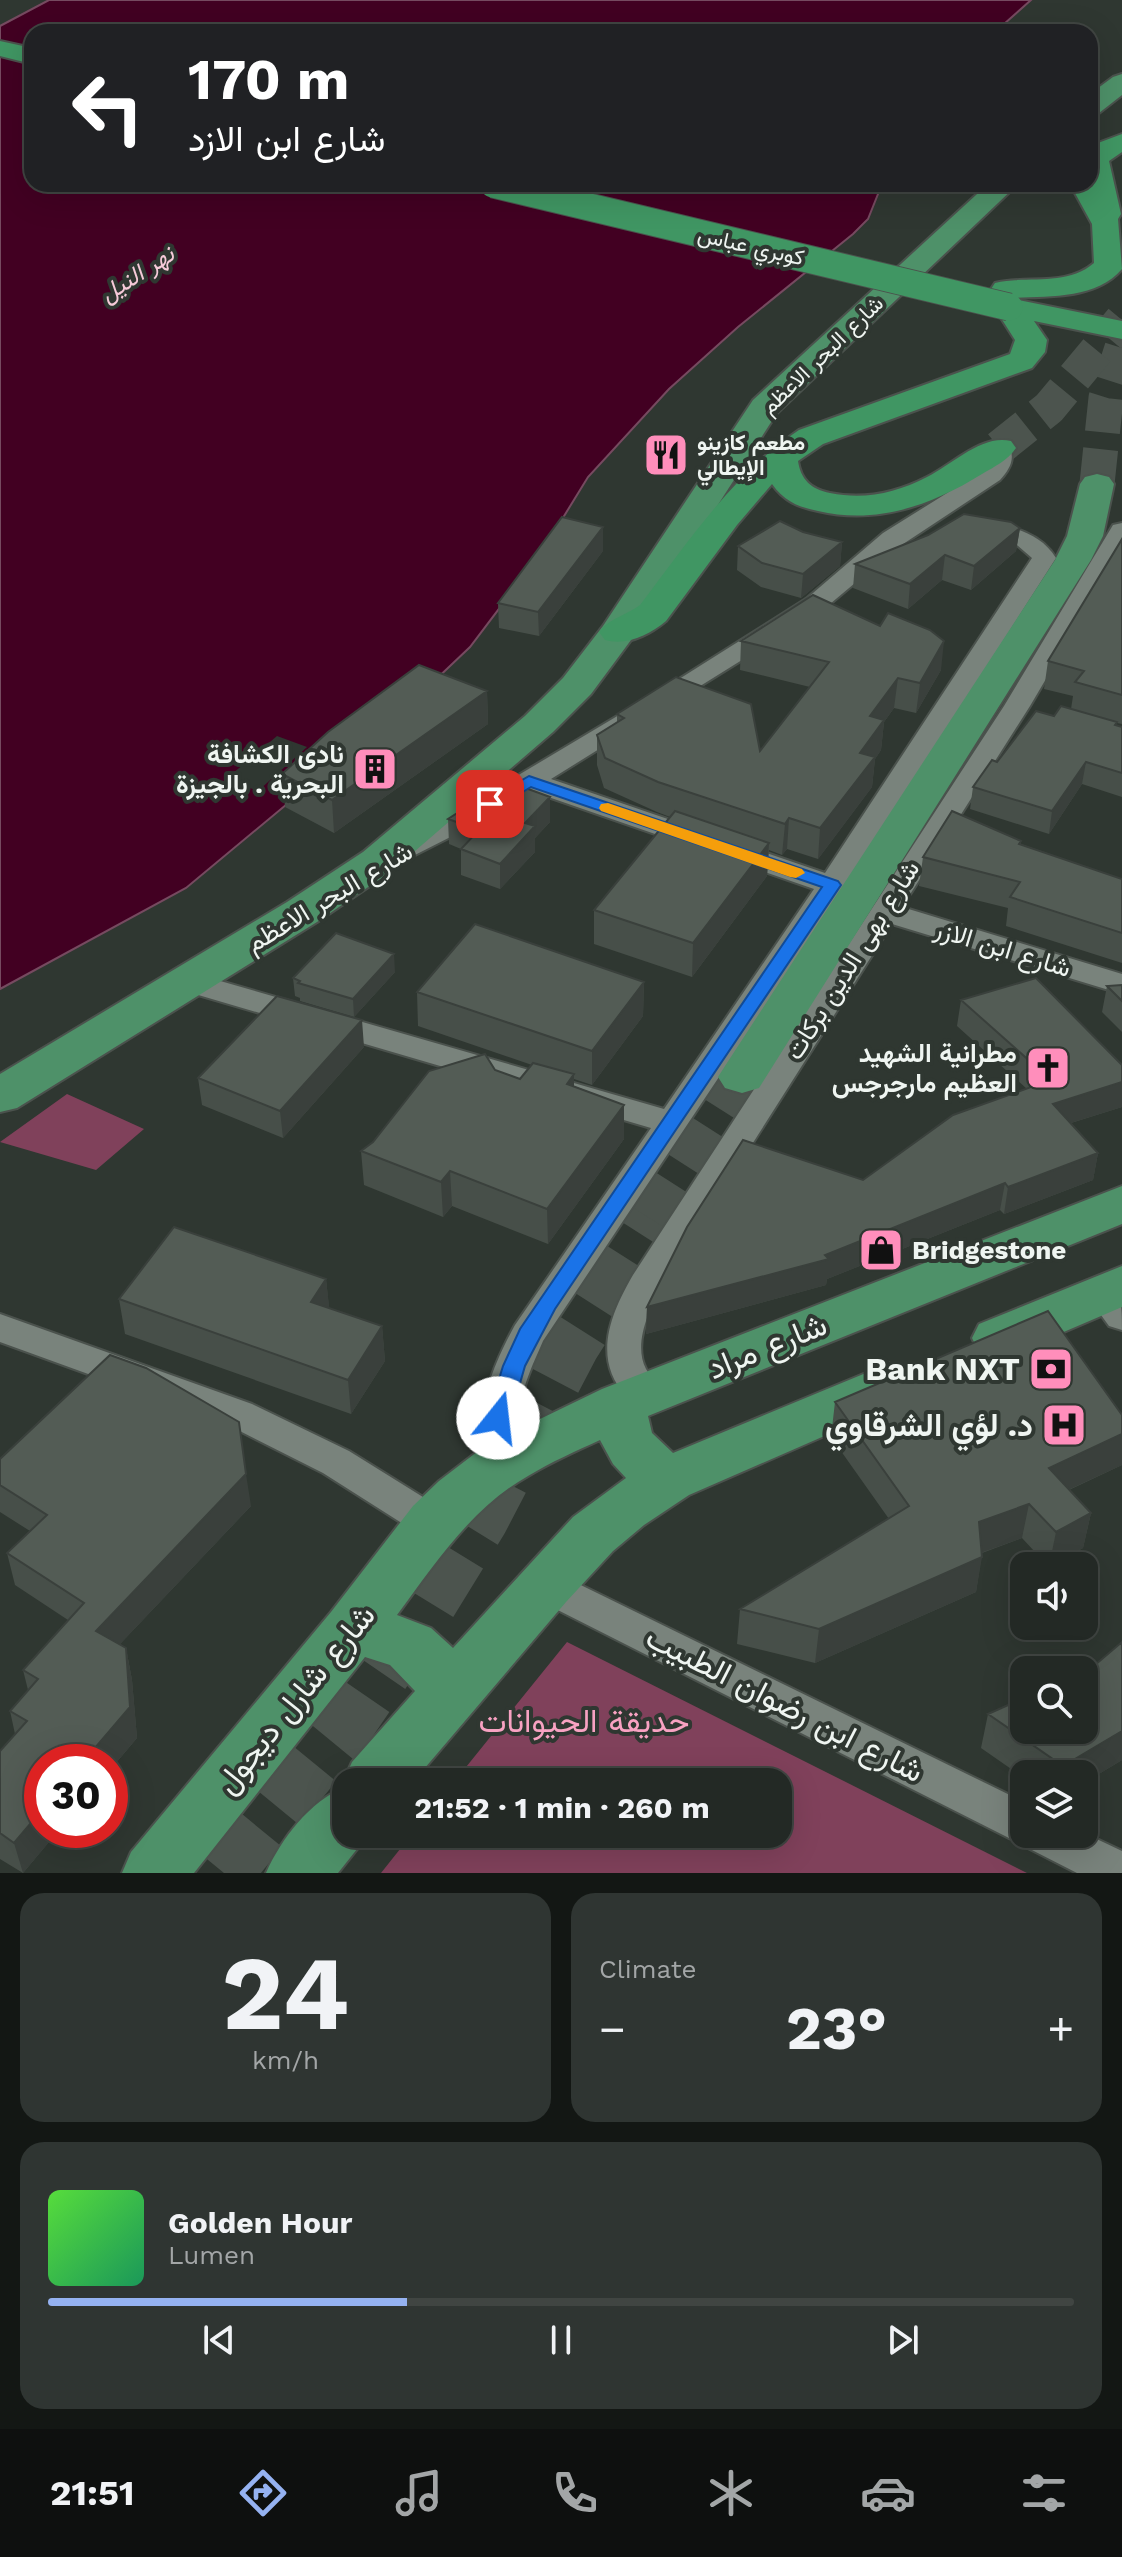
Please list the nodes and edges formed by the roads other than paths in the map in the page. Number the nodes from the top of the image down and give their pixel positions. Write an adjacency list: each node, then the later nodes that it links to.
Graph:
1 (0, 48): 2 (highway)
2 (24, 54)
3 (0, 63): 4 (highway)
4 (24, 69)
5 (1122, 82): 6 (main road)
6 (1098, 101)
7 (1122, 108): 8 (highway)
8 (1098, 127)
9 (1122, 142): 10 (highway)
10 (1098, 154)
11 (1098, 173): 16 (highway)
12 (529, 192): 17 (highway, كوبري عباس, bridge)
13 (589, 192): 17 (highway, كوبري عباس)
14 (995, 192): 24 (main road, شارع البحر الاعظم)
15 (1088, 192): 16 (highway)
16 (1106, 224): 17 (highway)
17 (1007, 298): 18 (highway); 20 (highway)
18 (1122, 330)
19 (999, 448): 20 (highway); 23 (street, شارع البحر الاعظم)
20 (781, 457): 24 (highway)
21 (1097, 484): 28 (main road, شارع بهى الدين بركات)
22 (1119, 542): 25 (street, شارع بهى الدين بركات)
23 (848, 577): 27 (street, شارع البحر الاعظم); 30 (street)
24 (618, 632): 29 (main road, شارع البحر الاعظم)
25 (1017, 706): 26 (street); 28 (street, شارع بهى الدين بركات)
26 (1047, 715)
27 (529, 781): 29 (street, شارع البحر الاعظم); 30 (street)
28 (912, 839): 31 (street, شارع بهى الدين بركات); 34 (main road, شارع بهى الدين بركات)
29 (378, 861): 32 (main road, شارع البحر الاعظم)
30 (832, 885): 36 (street)
31 (885, 912): 33 (street, شارع ابن الازر); 40 (street, شارع بهى الدين بركات)
32 (189, 982): 35 (main road, شارع البحر الاعظم); 36 (street)
33 (1122, 984)
34 (742, 1077)
35 (0, 1096)
36 (670, 1122): 41 (street)
37 (1122, 1204): 40 (main road, شارع مراد)
38 (1116, 1298): 42 (main road)
39 (0, 1328): 43 (street)
40 (634, 1399): 41 (main road, شارع مراد); 42 (main road)
41 (506, 1461): 43 (main road, شارع مراد)
42 (669, 1479): 44 (main road)
43 (433, 1523): 45 (main road, شارع شارل ديجول)
44 (546, 1585): 46 (main road); 48 (street, شارع ابن رضوان الطبيب)
45 (352, 1630): 46 (main road); 51 (main road, شارع شارل ديجول)
46 (448, 1693): 47 (main road)
47 (386, 1768)
48 (1010, 1817)
49 (332, 1833): 52 (main road)
50 (1071, 1848): 53 (street)
51 (154, 1873)
52 (298, 1873)
53 (1121, 1873)

